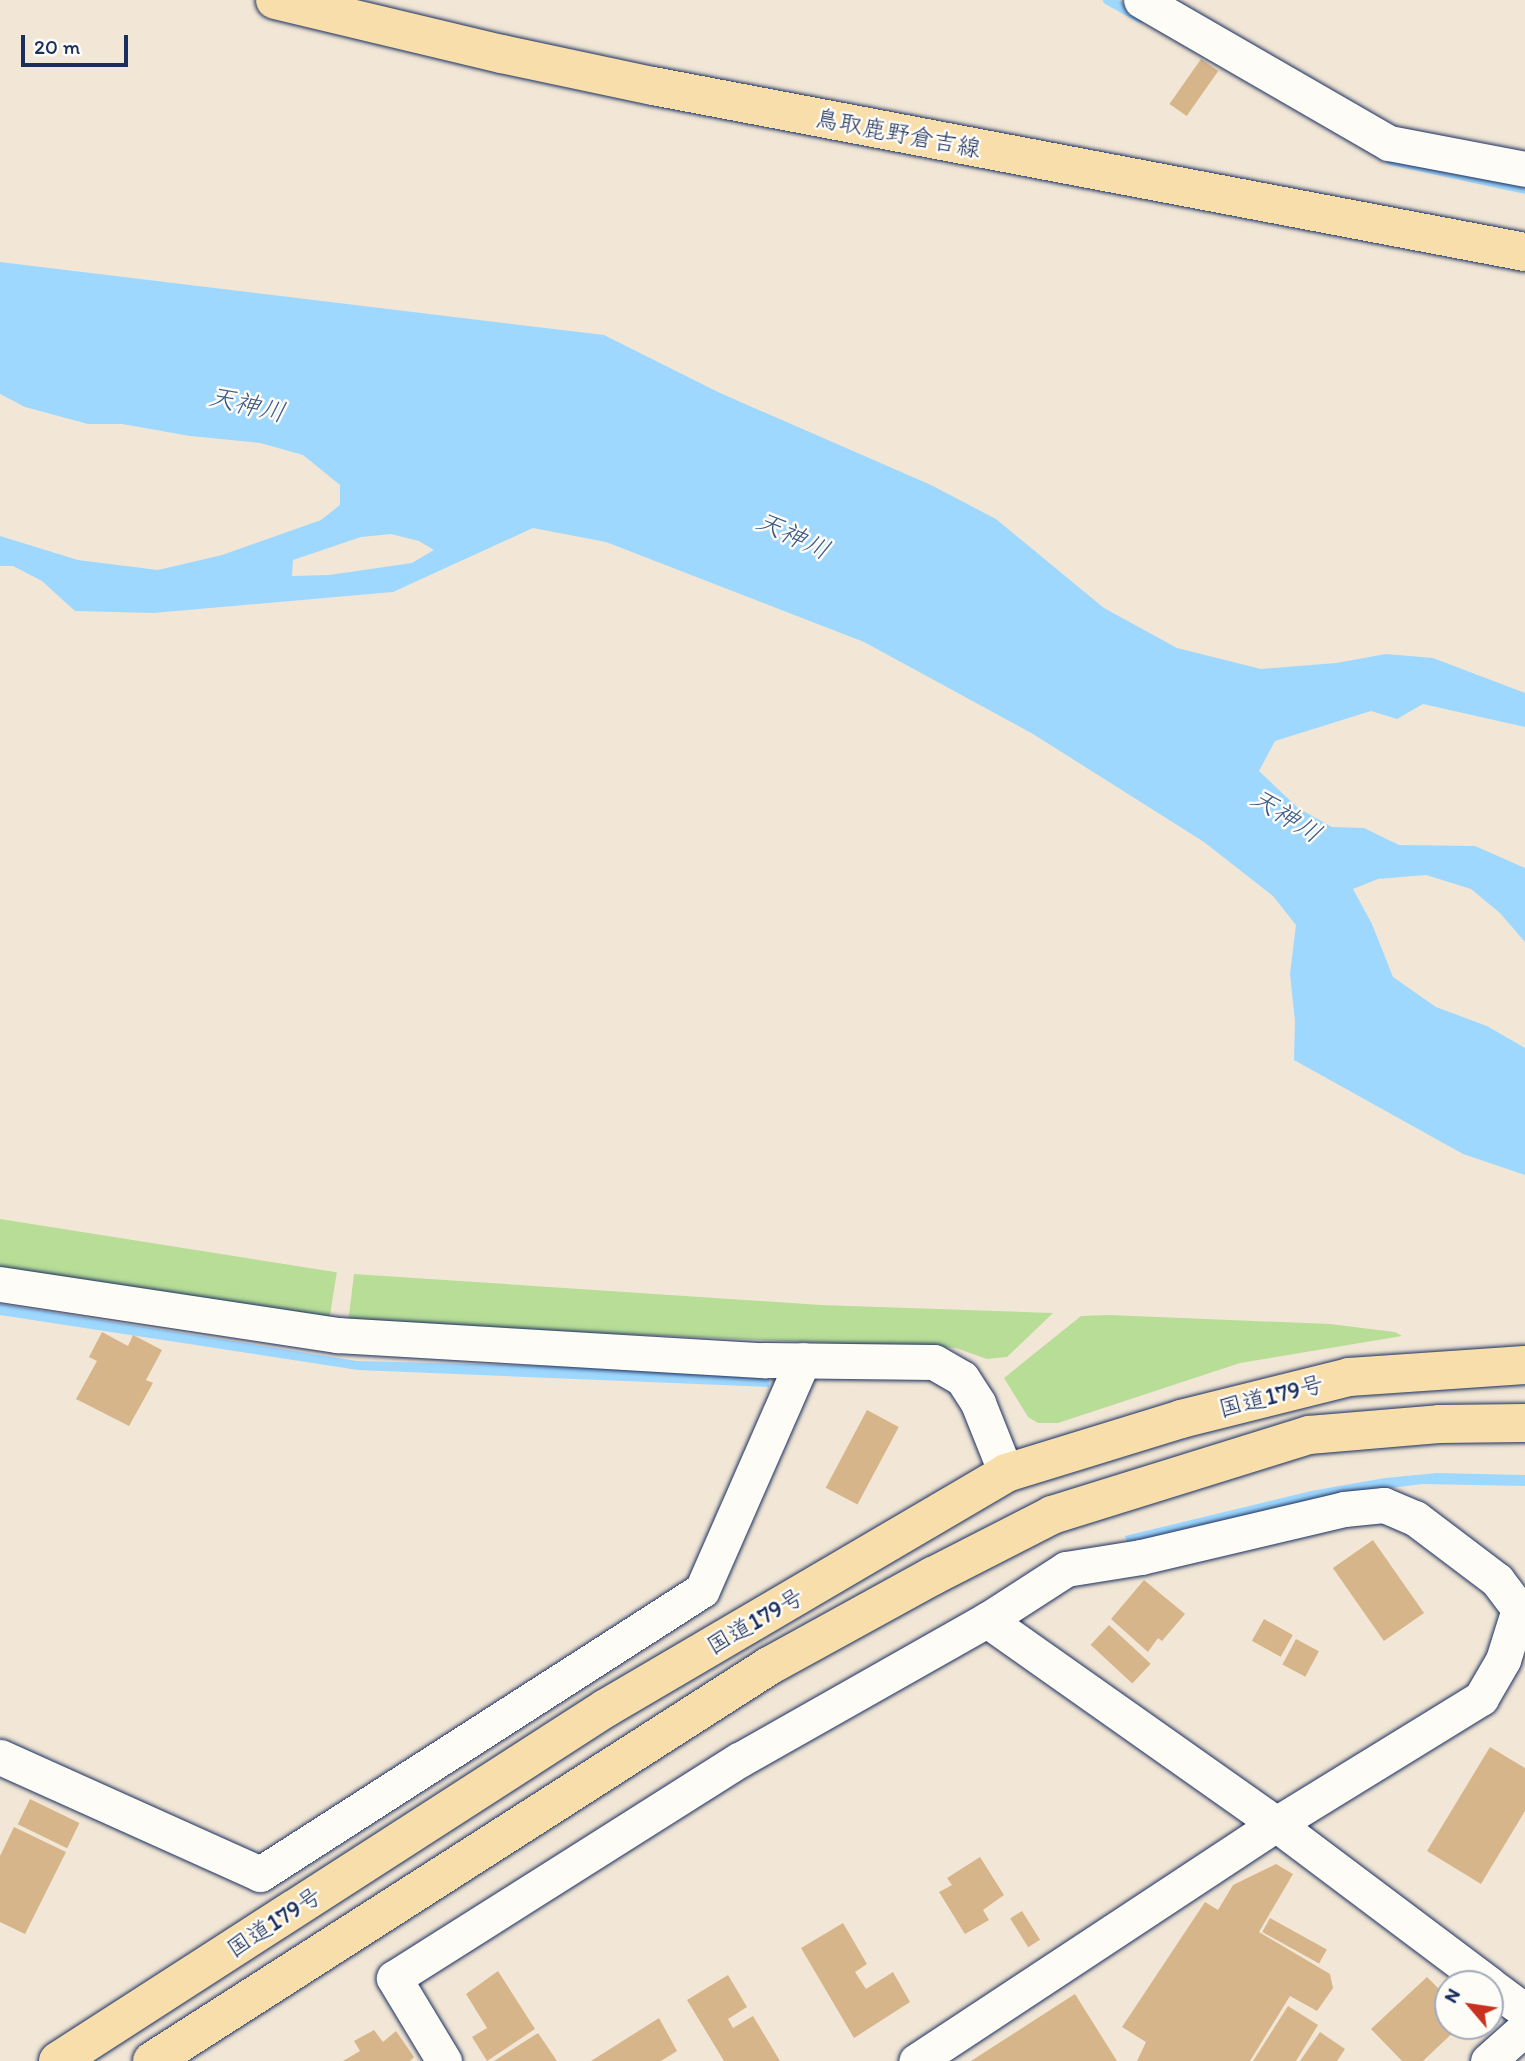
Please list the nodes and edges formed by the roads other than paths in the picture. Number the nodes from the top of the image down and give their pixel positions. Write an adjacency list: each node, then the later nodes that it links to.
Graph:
1 (275, 0): 4 (main road, 鳥取鹿野倉吉線)
2 (1141, 0): 3 (street)
3 (1525, 169)
4 (1525, 252)
5 (0, 1284): 6 (street)
6 (803, 1360): 9 (street); 11 (street)
7 (1525, 1365): 9 (main road, 国道179号)
8 (1525, 1423): 18 (main road, 国道179号)
9 (1006, 1474): 17 (main road, 国道179号)
10 (987, 1620): 12 (street); 12 (street); 19 (street)
11 (0, 1757)
12 (1276, 1824): 13 (street); 20 (street)
13 (1470, 1970)
14 (1504, 1995): 15 (street)
15 (1525, 2011)
16 (1525, 2028): 21 (street)
17 (58, 2061)
18 (152, 2061)
19 (444, 2061)
20 (916, 2061)
21 (1488, 2061)

